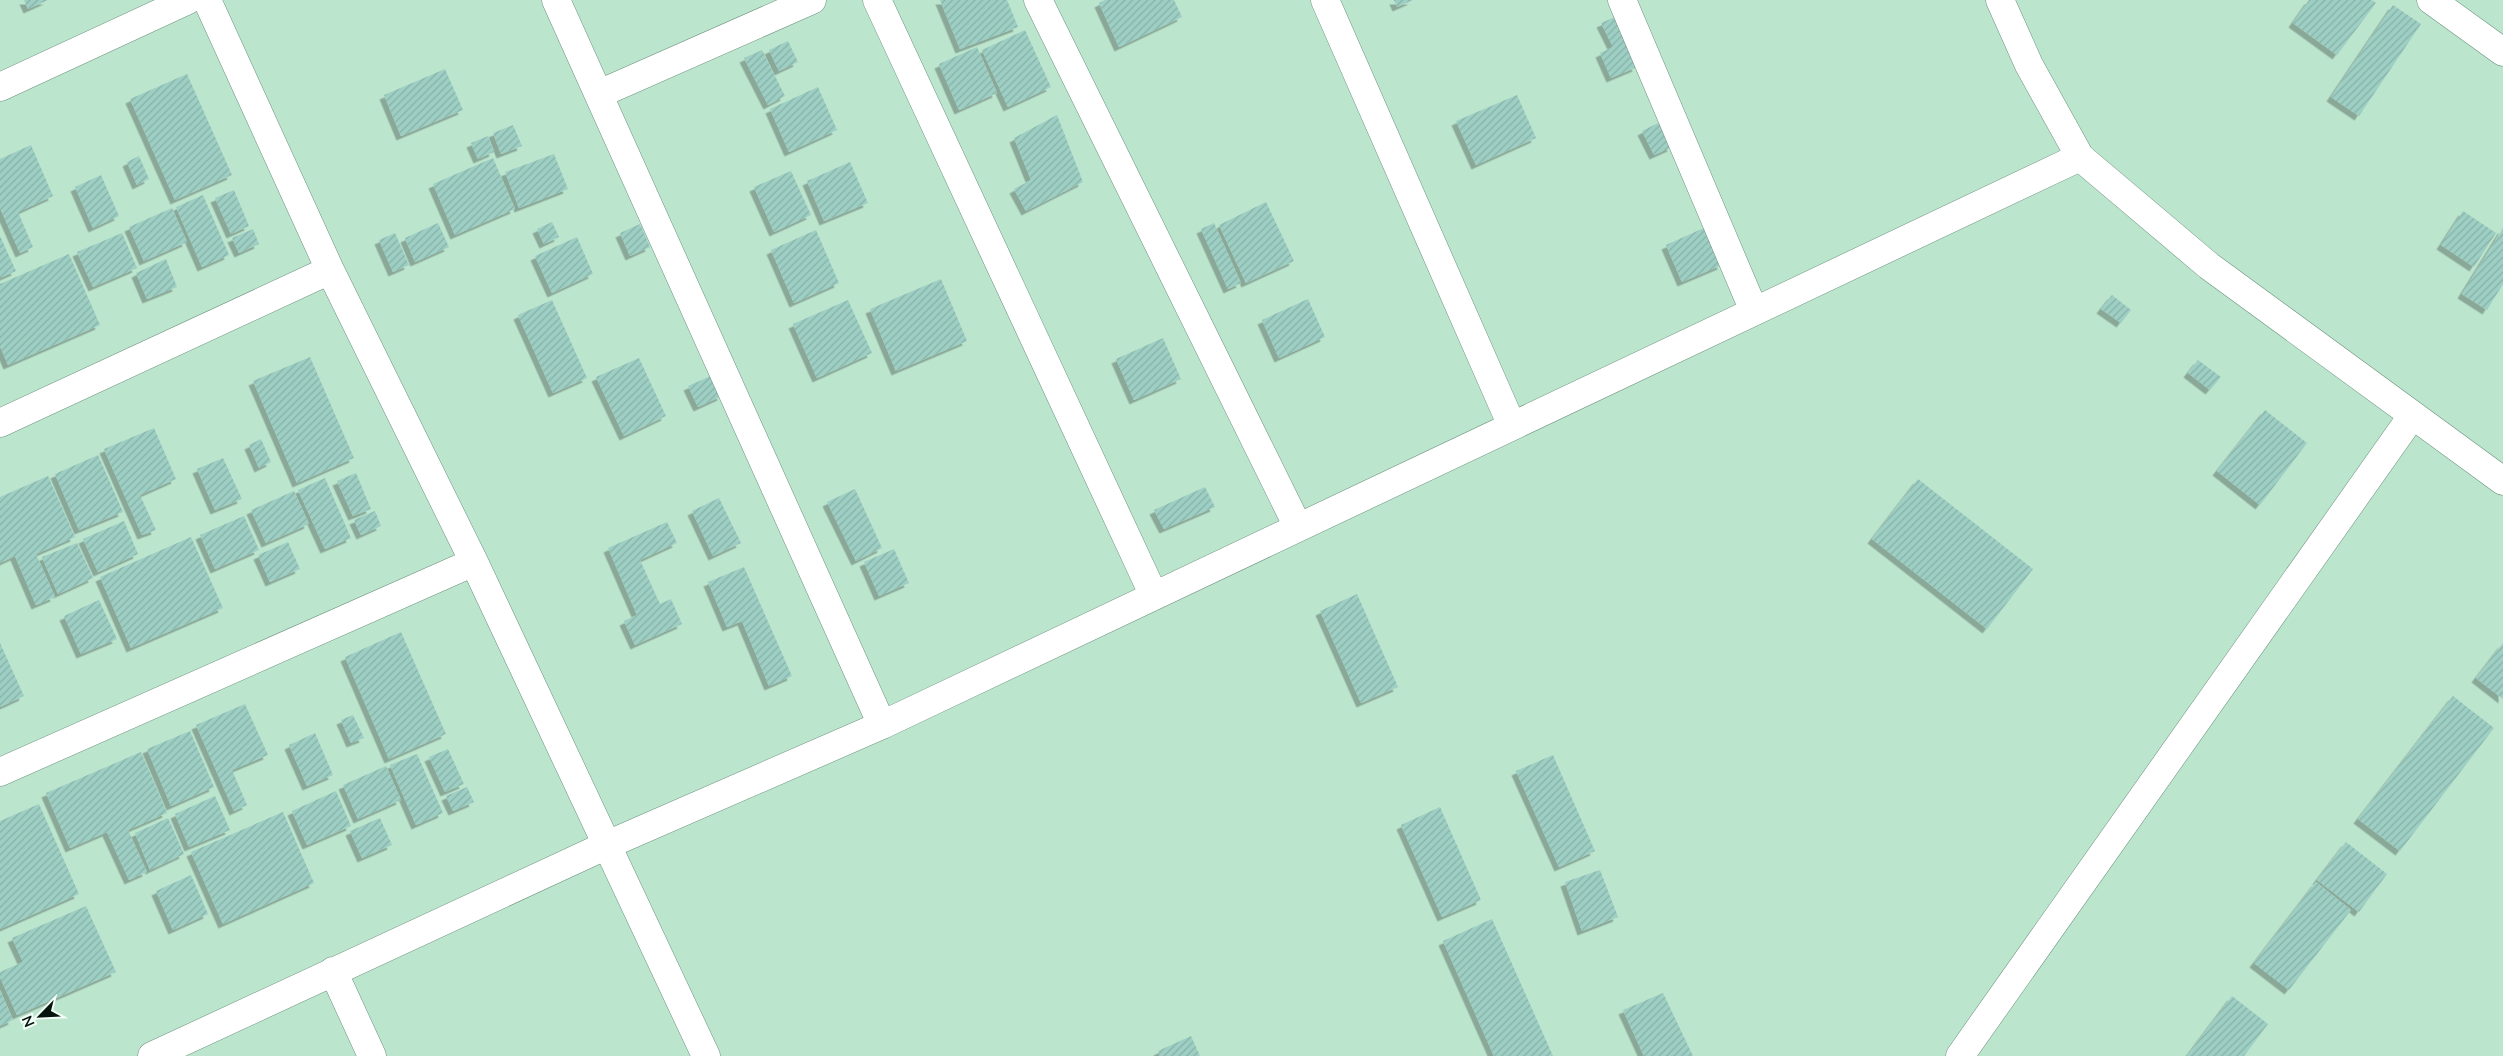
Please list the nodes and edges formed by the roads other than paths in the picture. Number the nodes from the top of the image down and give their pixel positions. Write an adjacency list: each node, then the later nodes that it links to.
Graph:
1 (188, 0): 12 (street)
2 (207, 0): 15 (street)
3 (556, 0): 13 (street)
4 (812, 0): 13 (street)
5 (877, 0): 23 (street)
6 (1038, 0): 21 (street)
7 (1325, 0): 19 (street)
8 (1622, 0): 16 (street)
9 (2000, 0): 14 (street)
10 (2431, 0): 11 (street)
11 (2503, 52)
12 (0, 88)
13 (599, 94): 24 (street)
14 (2080, 157): 16 (street); 17 (street)
15 (330, 270): 18 (street); 22 (street)
16 (1754, 311): 19 (street)
17 (2412, 416): 20 (street); 31 (street)
18 (0, 424)
19 (1512, 426): 21 (street)
20 (2503, 481)
21 (1298, 527): 23 (street)
22 (474, 562): 25 (street); 26 (street)
23 (1154, 596): 24 (street)
24 (882, 725): 26 (street)
25 (0, 772)
26 (607, 845): 27 (street); 30 (street)
27 (333, 971): 28 (street); 29 (street)
28 (152, 1056)
29 (372, 1056)
30 (706, 1056)
31 (1960, 1056)

